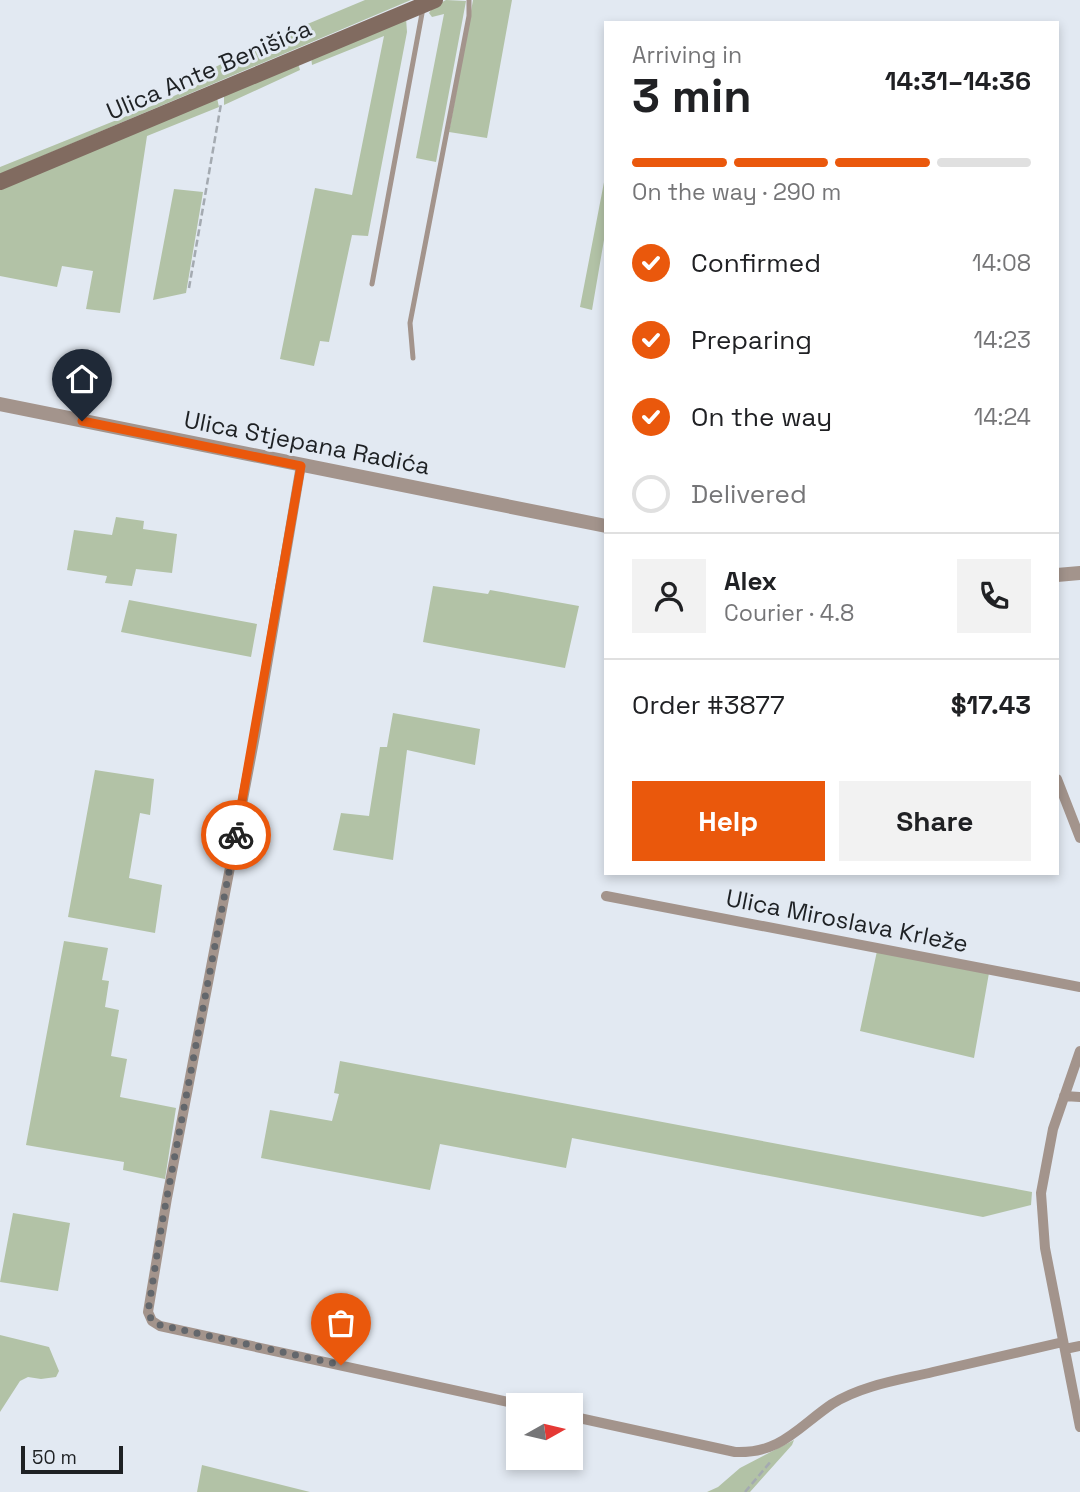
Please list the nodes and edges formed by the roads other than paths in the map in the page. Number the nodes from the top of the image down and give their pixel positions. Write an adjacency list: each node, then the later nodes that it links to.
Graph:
1 (469, 0): 5 (lane)
2 (429, 3): 3 (main road, Ulica Ante Benišića); 4 (lane)
3 (0, 182)
4 (372, 284)
5 (413, 358)
6 (0, 404): 7 (street, Ulica Stjepana Radića)
7 (301, 466): 8 (street, Ulica Stjepana Radića); 20 (street)
8 (604, 526)
9 (1080, 573): 10 (street)
10 (1059, 575)
11 (1059, 784): 12 (street)
12 (1080, 838)
13 (606, 896): 14 (street, Ulica Miroslava Krleže)
14 (1080, 987)
15 (1080, 1051): 16 (street)
16 (1064, 1096): 17 (street); 18 (street)
17 (1080, 1097)
18 (1064, 1345): 19 (street); 21 (street); 22 (street)
19 (1080, 1346)
20 (506, 1401)
21 (583, 1419)
22 (1080, 1427)

